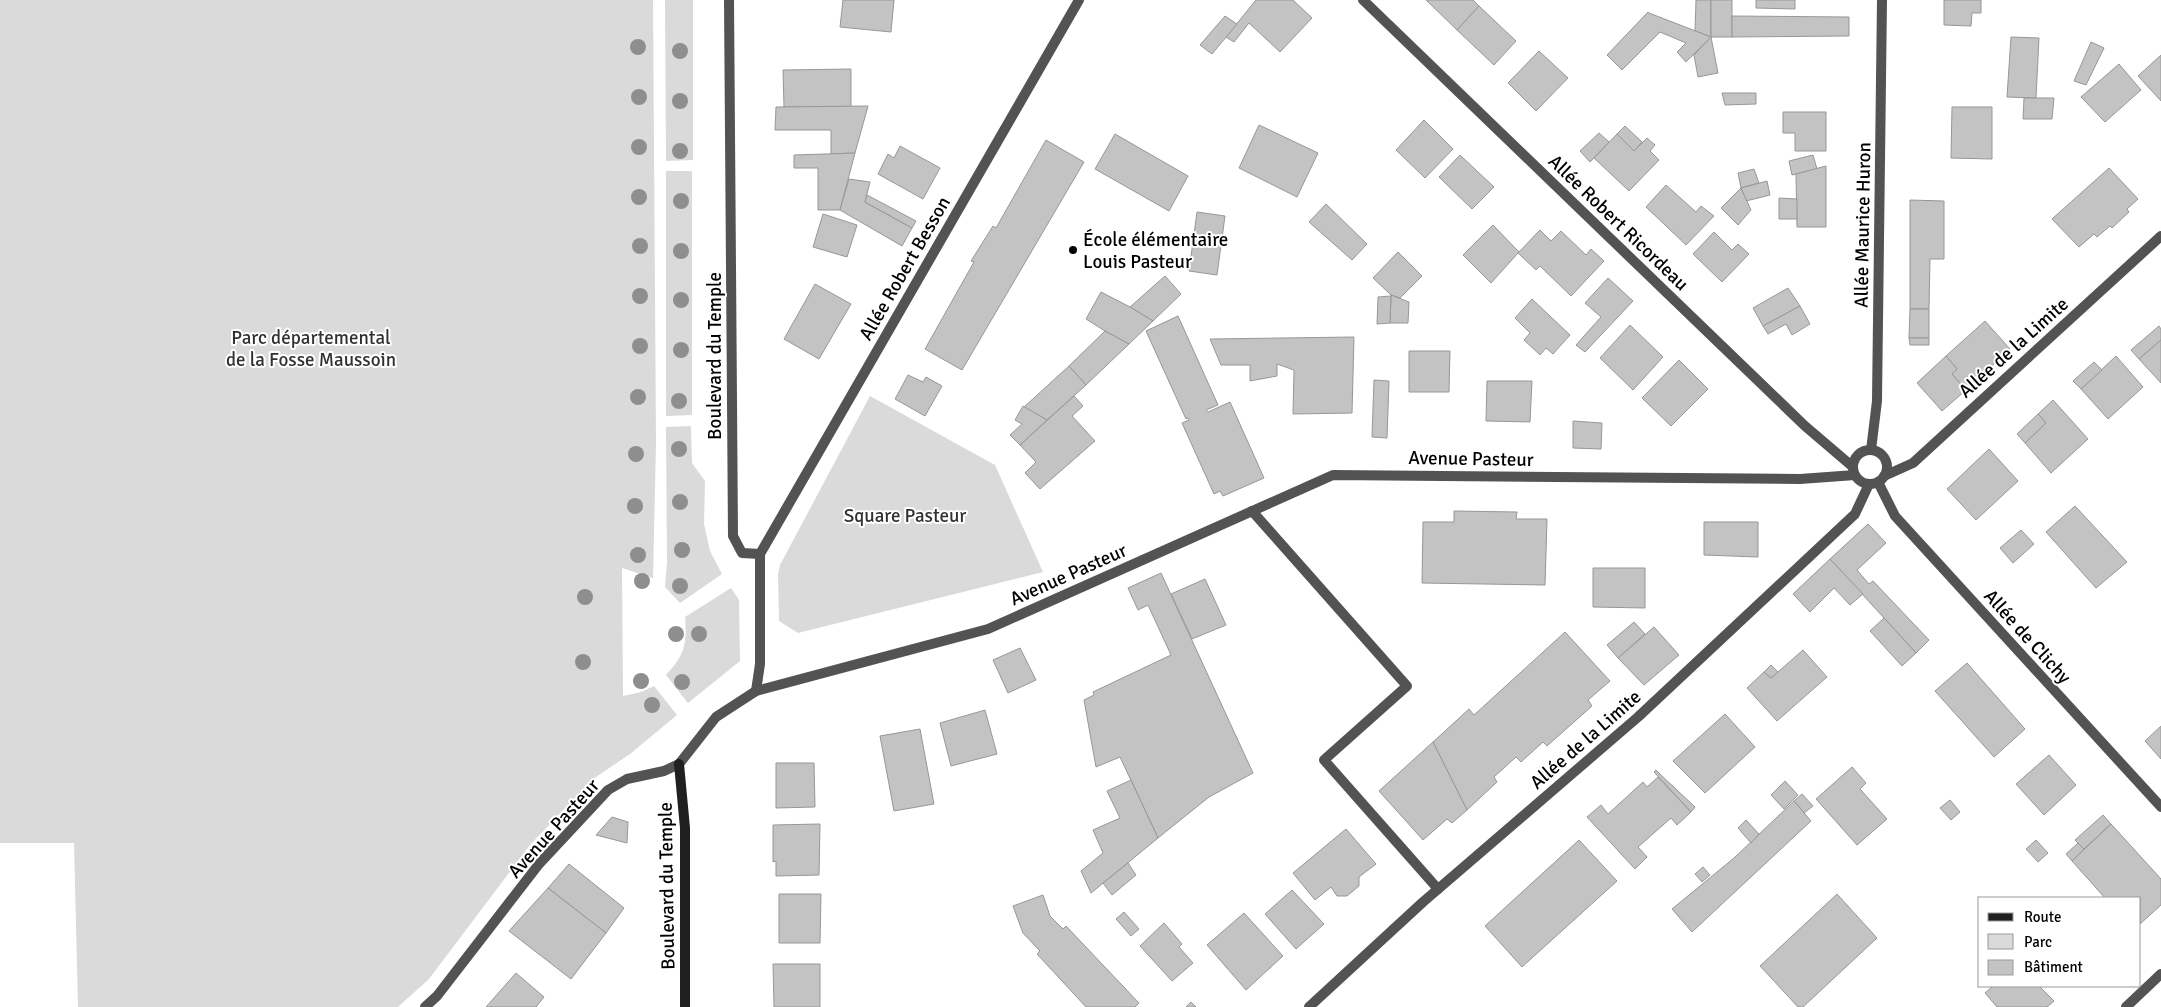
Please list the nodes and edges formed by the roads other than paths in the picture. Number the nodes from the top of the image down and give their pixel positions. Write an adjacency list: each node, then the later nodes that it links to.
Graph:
1 (729, 0): 10 (street, Boulevard du Temple)
2 (1079, 0): 10 (street, Allée Robert Besson)
3 (1363, 0): 7 (street, Allée Robert Ricordeau)
4 (1882, 0): 6 (street, Allée Maurice Huron)
5 (2161, 236): 8 (street, Allée de la Limite)
6 (1871, 450): 7 (street); 8 (street)
7 (1854, 471): 8 (street); 9 (street, Avenue Pasteur)
8 (1877, 481): 13 (street, Allée de Clichy); 14 (street, Allée de la Limite)
9 (1252, 511): 11 (street, Avenue Pasteur); 14 (street)
10 (760, 554): 11 (street)
11 (756, 691): 12 (street, Avenue Pasteur)
12 (679, 764): 16 (street, Avenue Pasteur); 17 (street, Boulevard du Temple)
13 (2161, 807)
14 (1438, 890): 18 (street, Allée de la Limite)
15 (2161, 974): 19 (street)
16 (425, 1007)
17 (685, 1007)
18 (1309, 1007)
19 (2126, 1007)

